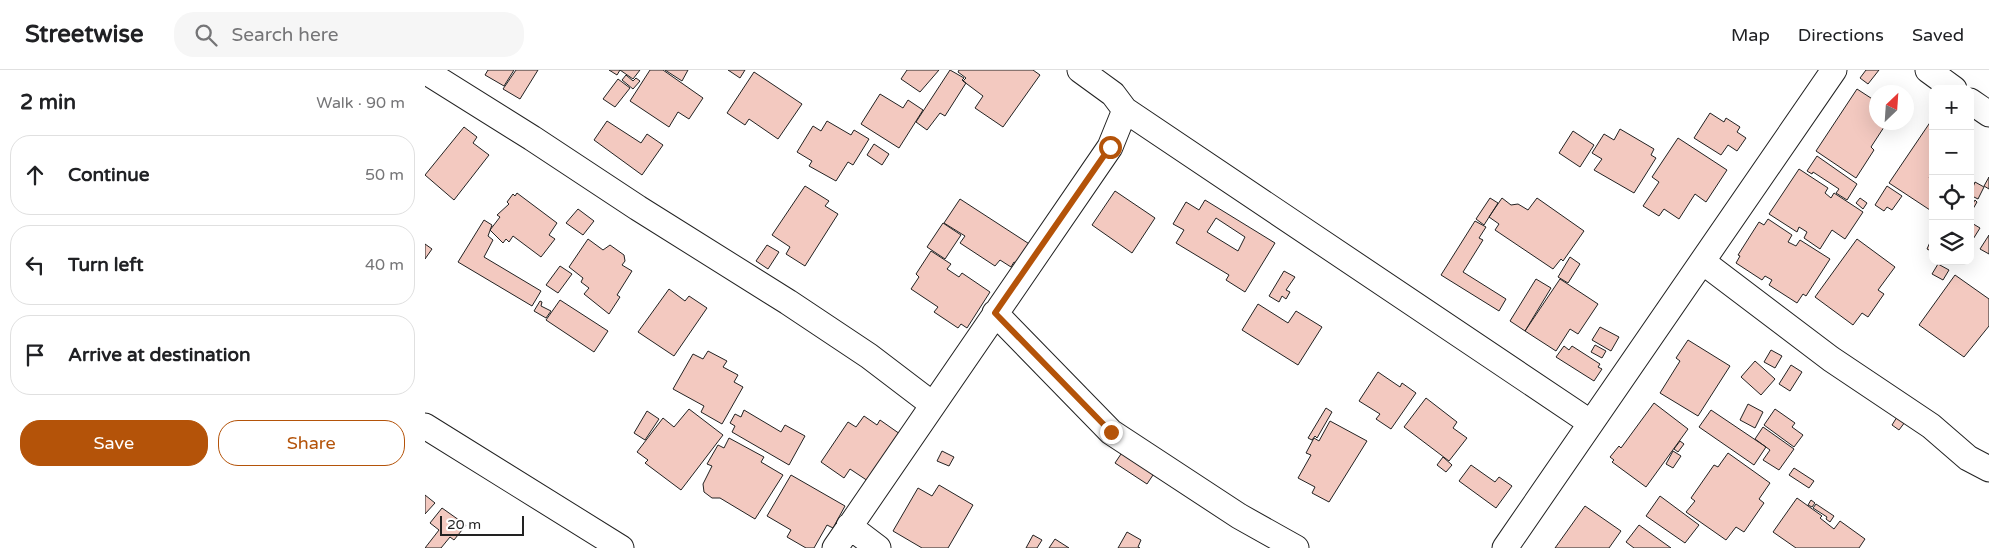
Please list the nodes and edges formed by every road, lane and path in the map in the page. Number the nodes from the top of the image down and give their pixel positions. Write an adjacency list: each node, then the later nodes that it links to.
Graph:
1 (425, 70): 11 (street)
2 (1080, 70): 7 (street)
3 (1834, 70): 9 (street)
4 (1928, 70): 5 (street)
5 (1949, 85)
6 (1974, 104): 8 (street)
7 (1125, 110): 10 (street); 12 (street)
8 (1989, 114)
9 (1703, 262): 12 (street); 14 (street)
10 (995, 313): 11 (street); 19 (street)
11 (932, 404): 15 (street)
12 (1591, 423): 20 (street)
13 (425, 426): 16 (street)
14 (1989, 469)
15 (849, 526): 17 (street); 18 (street)
16 (621, 548)
17 (835, 548)
18 (878, 548)
19 (1296, 548)
20 (1505, 548)

